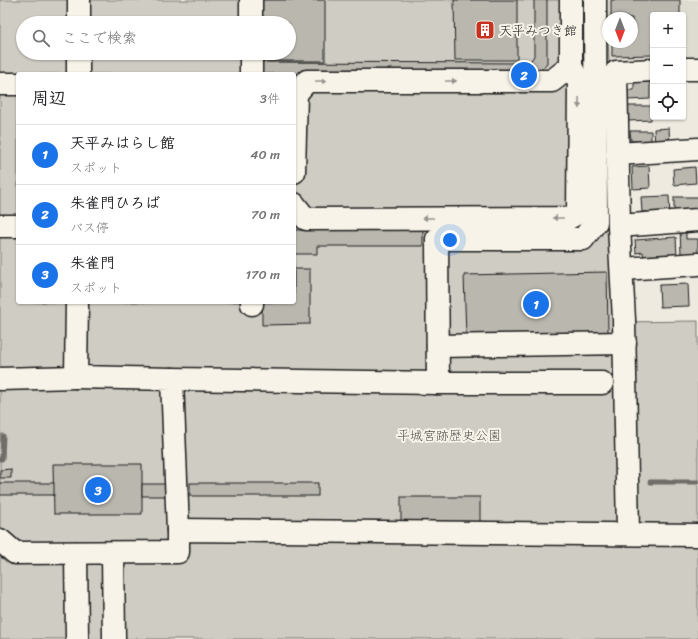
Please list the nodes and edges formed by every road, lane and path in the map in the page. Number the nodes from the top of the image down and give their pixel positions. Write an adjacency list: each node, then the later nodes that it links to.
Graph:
1 (79, 0): 5 (street)
2 (251, 0): 6 (street)
3 (571, 0): 9 (street)
4 (595, 0): 29 (street)
5 (78, 16)
6 (251, 16)
7 (78, 60): 13 (street)
8 (251, 60): 14 (street)
9 (571, 66): 17 (street, one-way to 9); 20 (street, one-way to 20)
10 (698, 68): 11 (street)
11 (686, 69)
12 (650, 70): 19 (street)
13 (78, 72)
14 (251, 72)
15 (0, 84): 16 (street)
16 (16, 84)
17 (296, 94)
18 (698, 149): 19 (street)
19 (618, 154): 24 (street)
20 (296, 206)
21 (698, 220): 24 (street)
22 (0, 226): 23 (street)
23 (16, 226)
24 (619, 226): 26 (street)
25 (698, 264): 26 (street)
26 (623, 269): 28 (street)
27 (77, 304): 30 (street)
28 (624, 343): 29 (street); 36 (street)
29 (438, 346): 33 (street)
30 (76, 378): 31 (street); 32 (street)
31 (0, 379)
32 (172, 380): 33 (street); 35 (street)
33 (438, 383): 34 (street)
34 (602, 383)
35 (178, 530): 36 (street); 40 (street)
36 (628, 533): 37 (street)
37 (698, 535)
38 (0, 540): 39 (street)
39 (76, 553): 40 (street); 41 (street)
40 (113, 553): 42 (street)
41 (77, 639)
42 (114, 639)

